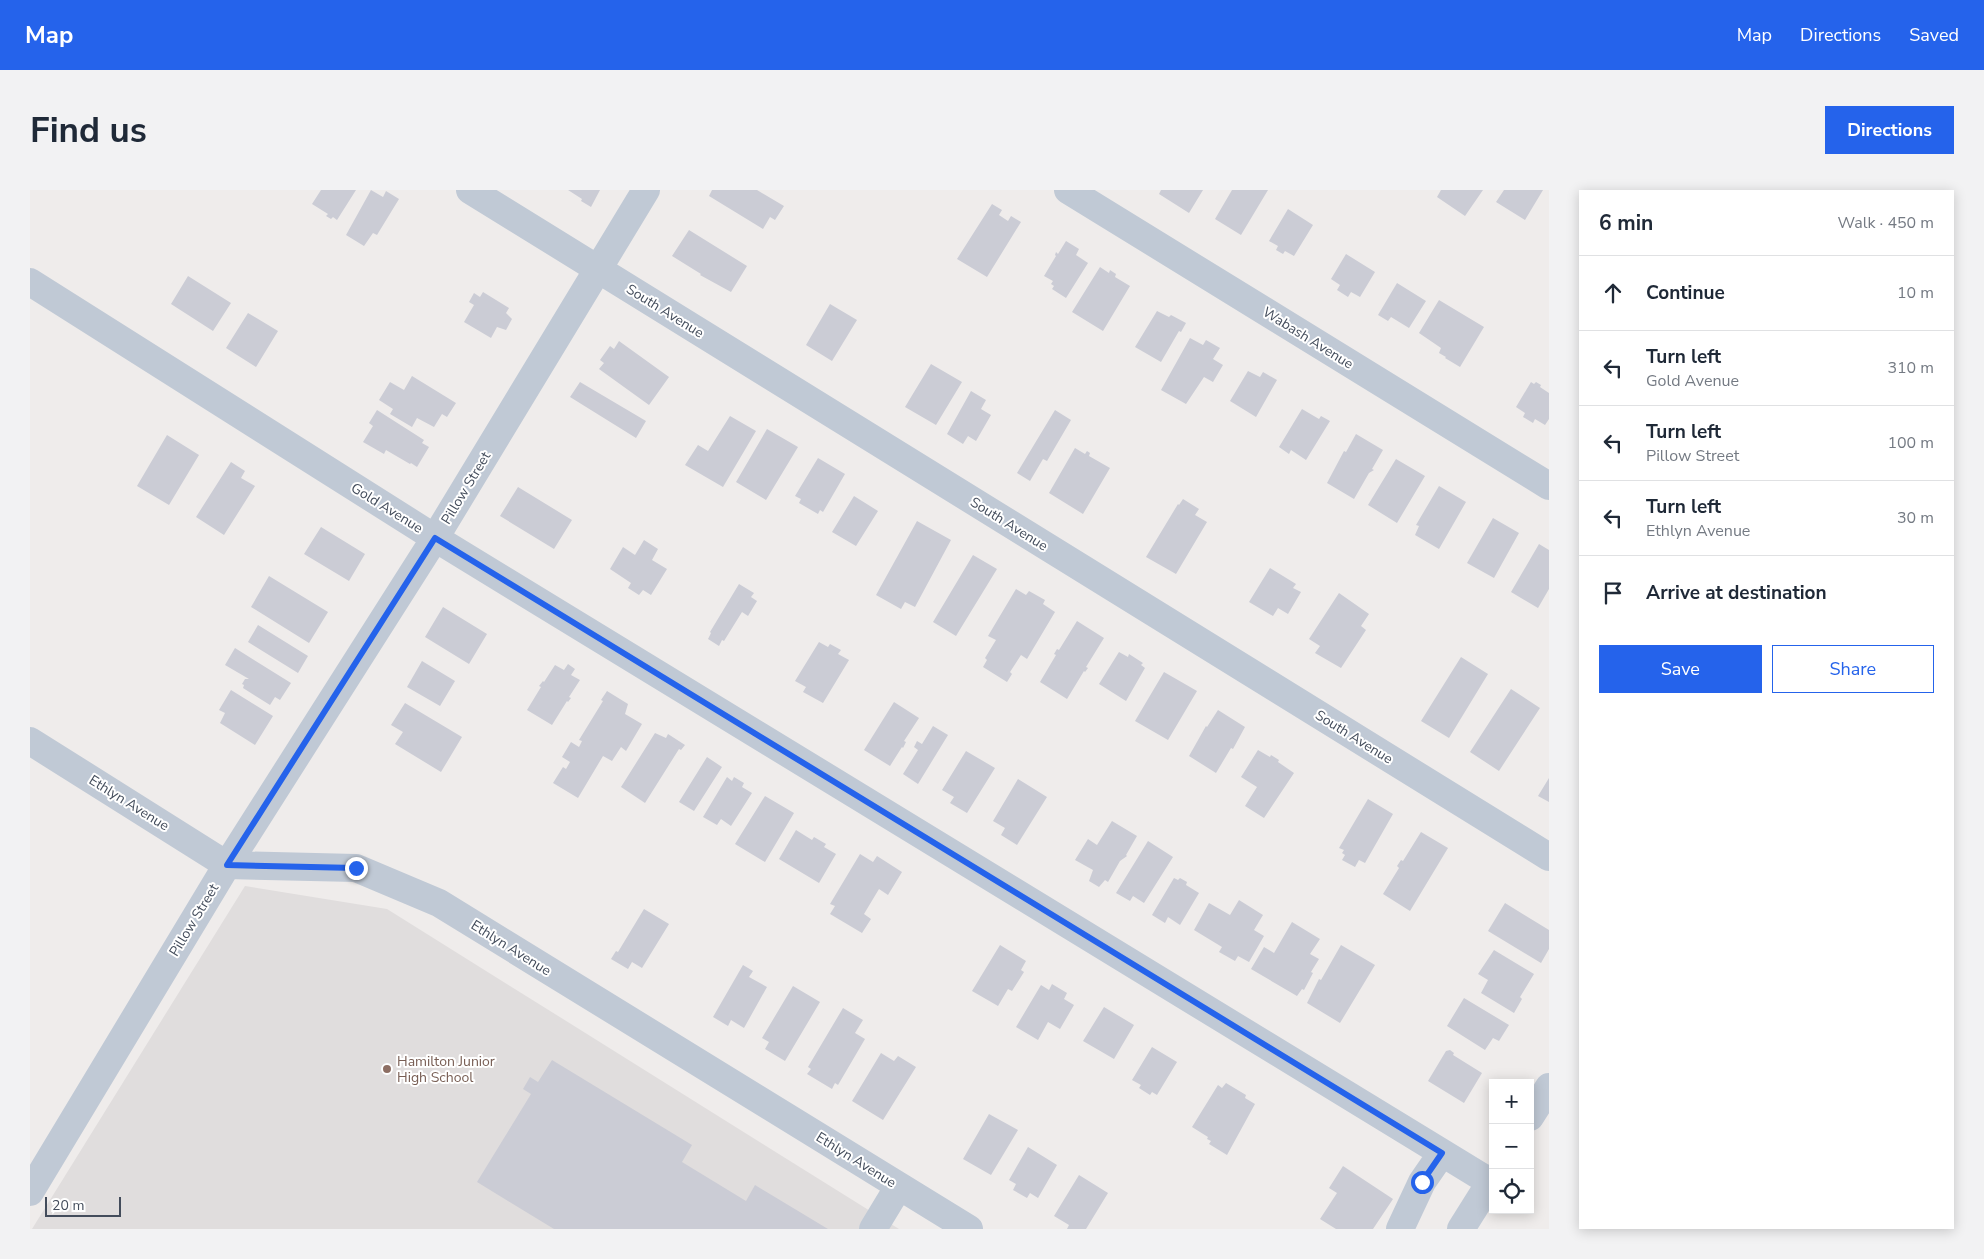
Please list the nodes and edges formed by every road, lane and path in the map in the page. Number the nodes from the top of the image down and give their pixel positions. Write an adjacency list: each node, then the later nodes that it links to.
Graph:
1 (470, 190): 4 (street, South Avenue)
2 (646, 190): 4 (street, Pillow Street)
3 (1068, 190): 6 (street, Wabash Avenue)
4 (598, 269): 7 (street, Pillow Street); 9 (street, South Avenue)
5 (30, 282): 7 (street, Gold Avenue)
6 (1549, 486)
7 (435, 538): 10 (street, Pillow Street); 13 (street, Gold Avenue)
8 (30, 741): 10 (street, Ethlyn Avenue)
9 (1549, 857)
10 (227, 865): 15 (street, Pillow Street); 17 (street, Ethlyn Avenue)
11 (1549, 1087): 12 (street)
12 (1534, 1111)
13 (1442, 1153): 14 (street, Gold Avenue); 20 (street)
14 (1489, 1179)
15 (33, 1180)
16 (1489, 1183): 21 (street)
17 (899, 1186): 18 (street); 19 (street, Ethlyn Avenue)
18 (873, 1229)
19 (969, 1229)
20 (1400, 1229)
21 (1461, 1229)

